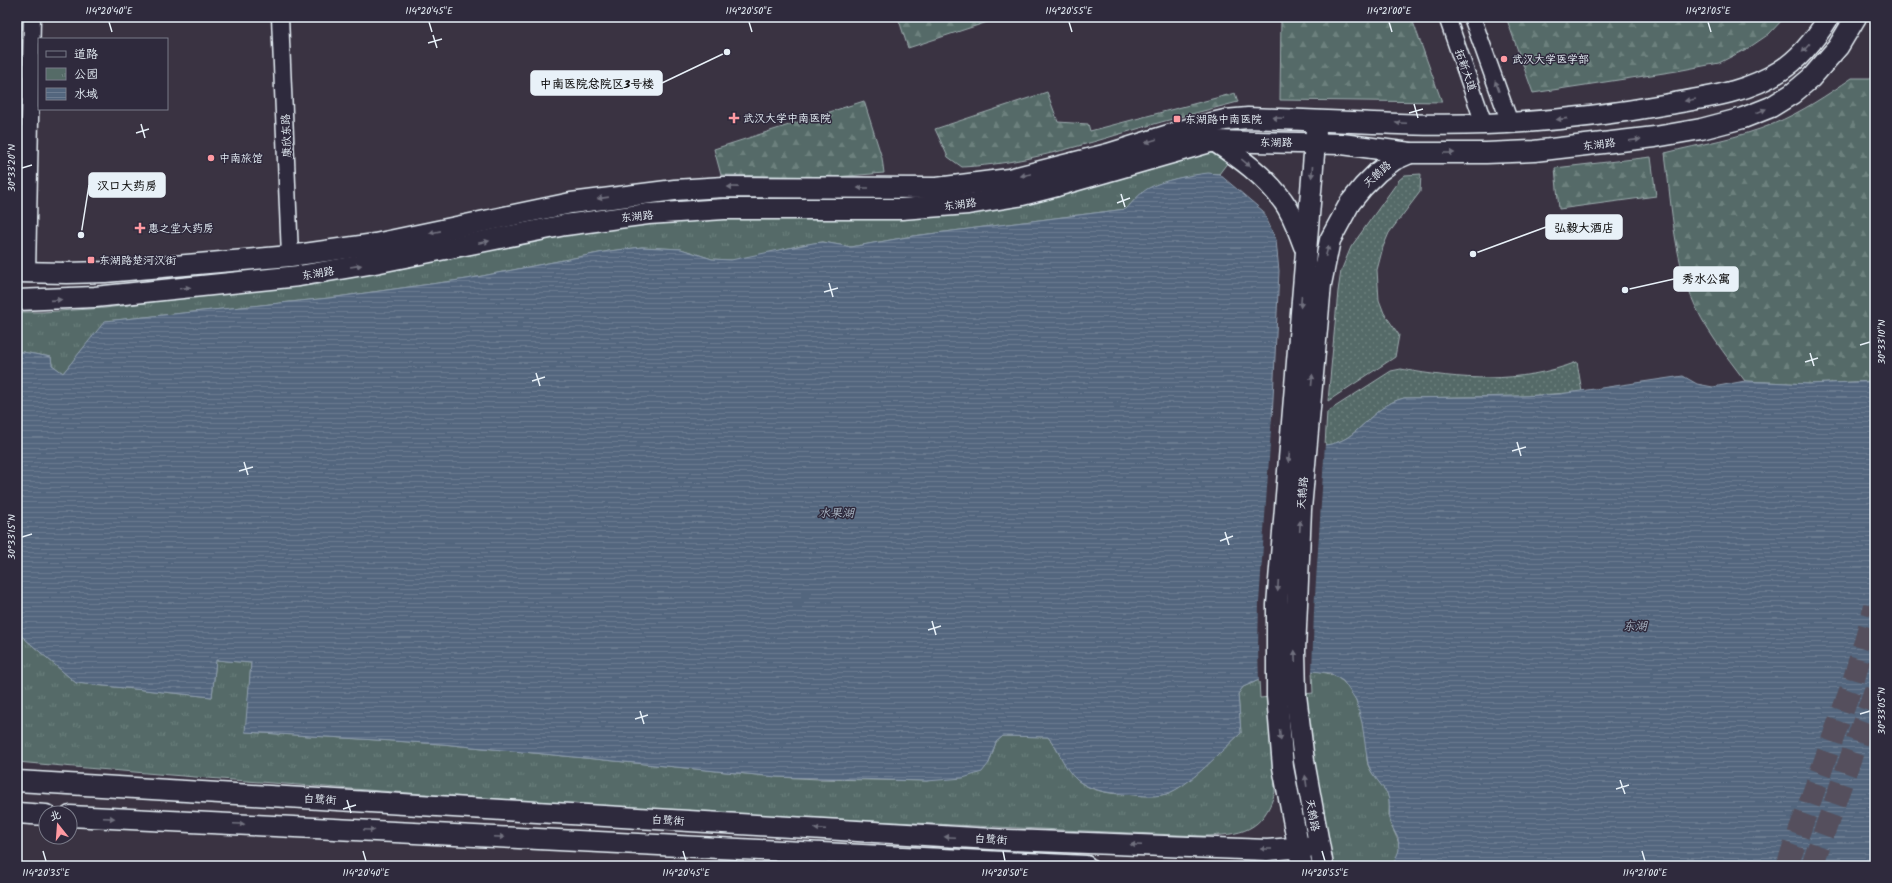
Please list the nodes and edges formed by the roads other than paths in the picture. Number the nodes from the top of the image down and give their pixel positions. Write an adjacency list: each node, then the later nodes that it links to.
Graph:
1 (32, 17): 13 (street)
2 (280, 17): 15 (street, 康欣东路)
3 (1447, 17): 9 (street, 拓新大道)
4 (1472, 17): 8 (street, one-way to 4)
5 (1829, 17): 8 (main road, 东湖路, one-way to 8)
6 (1856, 17): 12 (main road, 东湖路, one-way to 6)
7 (1317, 120): 9 (main road, 东湖路, one-way to 7); 11 (main road, 天鹅路); 15 (main road, 东湖路, one-way to 15)
8 (1510, 123): 9 (main road, 东湖路)
9 (1484, 124)
10 (1214, 141): 11 (main road, 东湖路); 14 (main road, one-way to 14); 17 (main road, 东湖路, one-way to 10)
11 (1314, 143): 12 (main road, 东湖路); 14 (main road, 天鹅路, one-way to 14)
12 (1410, 153): 18 (main road, 天鹅路, one-way to 12)
13 (22, 215): 16 (street)
14 (1306, 250): 18 (main road, 天鹅路, one-way to 18)
15 (290, 256): 16 (main road, 东湖路)
16 (22, 273)
17 (17, 300)
18 (1300, 418): 19 (main road, 天鹅路)
19 (1287, 695): 24 (main road, 天鹅路, one-way to 19); 25 (main road, 天鹅路, one-way to 25)
20 (17, 780): 25 (main road, 白鹭街, one-way to 20)
21 (17, 814): 22 (main road)
22 (38, 815)
23 (78, 816): 26 (main road, 白鹭街, one-way to 26)
24 (1318, 846): 25 (main road, 白鹭街); 27 (main road, 天鹅路)
25 (1299, 857)
26 (1086, 866)
27 (1323, 866)

